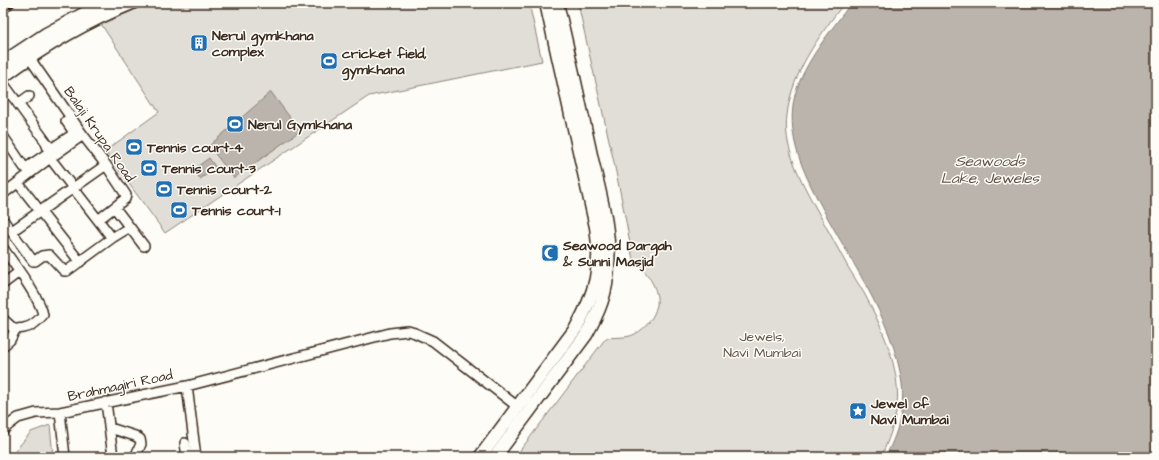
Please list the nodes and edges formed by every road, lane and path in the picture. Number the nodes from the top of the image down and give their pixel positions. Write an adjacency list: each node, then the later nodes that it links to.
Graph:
1 (131, 3): 4 (main road)
2 (546, 3): 20 (street)
3 (557, 3): 20 (street)
4 (104, 7): 5 (main road)
5 (27, 55): 6 (main road); 7 (main road); 11 (street); 12 (street, Balaji Krupa Road)
6 (3, 63)
7 (3, 76)
8 (3, 83): 11 (street)
9 (3, 88): 13 (street)
10 (29, 96): 11 (street)
11 (18, 104)
12 (83, 135): 16 (street); 17 (street, Balaji Krupa Road)
13 (3, 136)
14 (3, 141): 15 (street)
15 (3, 153)
16 (50, 158): 18 (street); 19 (street)
17 (106, 165): 19 (street); 22 (street, Balaji Krupa Road)
18 (18, 183): 21 (street); 23 (street)
19 (73, 188): 23 (street); 25 (street)
20 (594, 193): 39 (street); 50 (street)
21 (3, 194)
22 (115, 208): 25 (street, Balaji Krupa Road); 26 (street)
23 (40, 211): 27 (street); 31 (street)
24 (3, 220): 27 (street)
25 (98, 220): 28 (street)
26 (130, 227): 28 (street); 29 (street)
27 (12, 231): 31 (street)
28 (112, 238): 31 (street)
29 (144, 246)
30 (3, 248): 32 (street)
31 (80, 262)
32 (20, 272): 33 (street); 35 (street)
33 (3, 284)
34 (3, 319): 35 (street)
35 (14, 330): 36 (street)
36 (3, 346)
37 (187, 386): 38 (street, Brahmagiri Road); 39 (street); 48 (street, Brahmagiri Road)
38 (106, 402): 40 (street, Brahmagiri Road); 41 (street)
39 (518, 407): 49 (street)
40 (60, 412): 42 (street, Brahmagiri Road); 44 (street, Brahmagiri Road)
41 (110, 428): 45 (street); 46 (street)
42 (3, 430)
43 (185, 443): 47 (street)
44 (65, 457)
45 (113, 457)
46 (135, 457)
47 (188, 457)
48 (196, 457)
49 (480, 457)
50 (495, 457)

